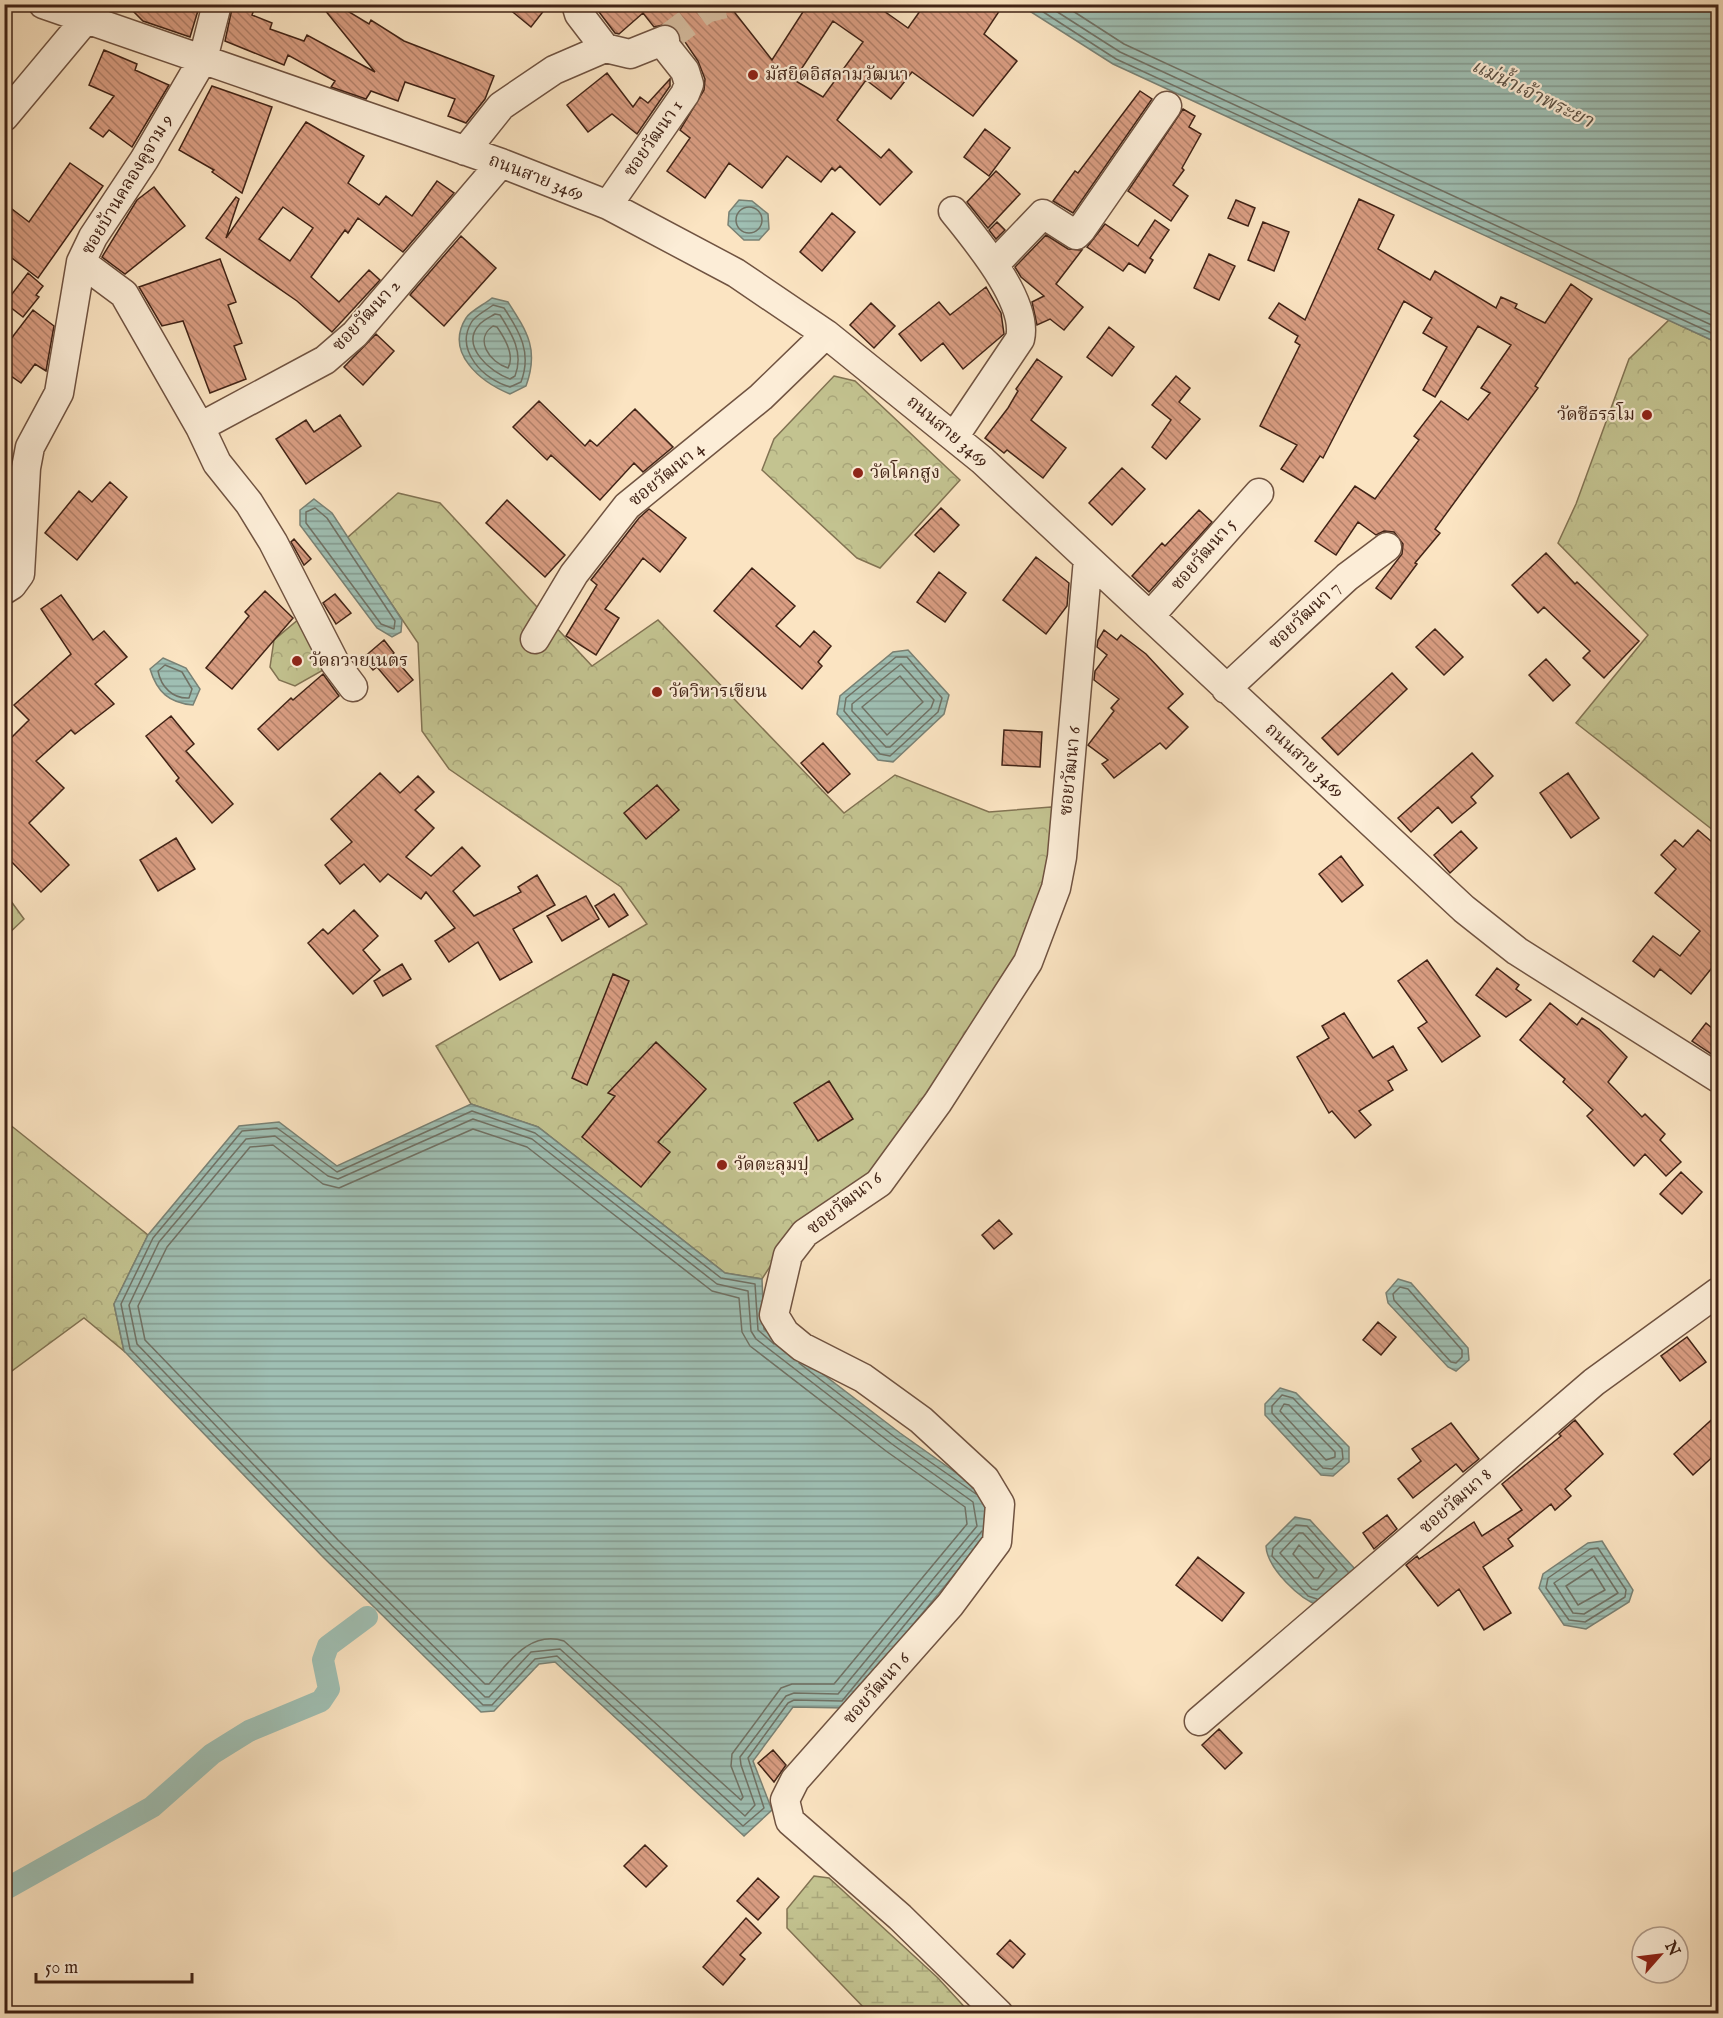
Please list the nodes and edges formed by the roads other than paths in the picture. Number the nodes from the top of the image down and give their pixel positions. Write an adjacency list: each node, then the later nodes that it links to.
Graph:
1 (43, 4): 4 (street, ถนนสาย 3469)
2 (217, 4): 6 (street, ซอยบ้านคลองคูจาม 9)
3 (576, 4): 5 (street)
4 (86, 19): 6 (street, ถนนสาย 3469); 8 (street)
5 (605, 48): 9 (street); 11 (street, ซอยวัฒนา 1)
6 (203, 59): 9 (street, ถนนสาย 3469); 13 (street, ซอยบ้านคลองคูจาม 9)
7 (1167, 106): 14 (street)
8 (4, 117)
9 (465, 151): 10 (street, ถนนสาย 3469)
10 (501, 163): 11 (street, ถนนสาย 3469); 16 (street, ซอยวัฒนา 2)
11 (608, 205): 15 (street, ถนนสาย 3469)
12 (953, 211): 14 (street)
13 (81, 262): 16 (street); 21 (street, ซอยบ้านคลองคูจาม 9)
14 (994, 265): 17 (street)
15 (826, 334): 17 (street, ถนนสาย 3469); 23 (street, ซอยวัฒนา 4)
16 (200, 427): 24 (street)
17 (954, 437): 20 (street, ถนนสาย 3469)
18 (1259, 493): 22 (street, ซอยวัฒนา 5)
19 (1387, 547): 25 (street, ซอยวัฒนา 7)
20 (1088, 559): 22 (street, ถนนสาย 3469); 29 (street, ซอยวัฒนา 6)
21 (4, 590)
22 (1150, 616): 25 (street, ถนนสาย 3469)
23 (535, 639)
24 (353, 687)
25 (1226, 689): 26 (street, ถนนสาย 3469)
26 (1714, 1066)
27 (1719, 1292): 28 (street, ซอยวัฒนา 8)
28 (1199, 1721)
29 (999, 2013)

